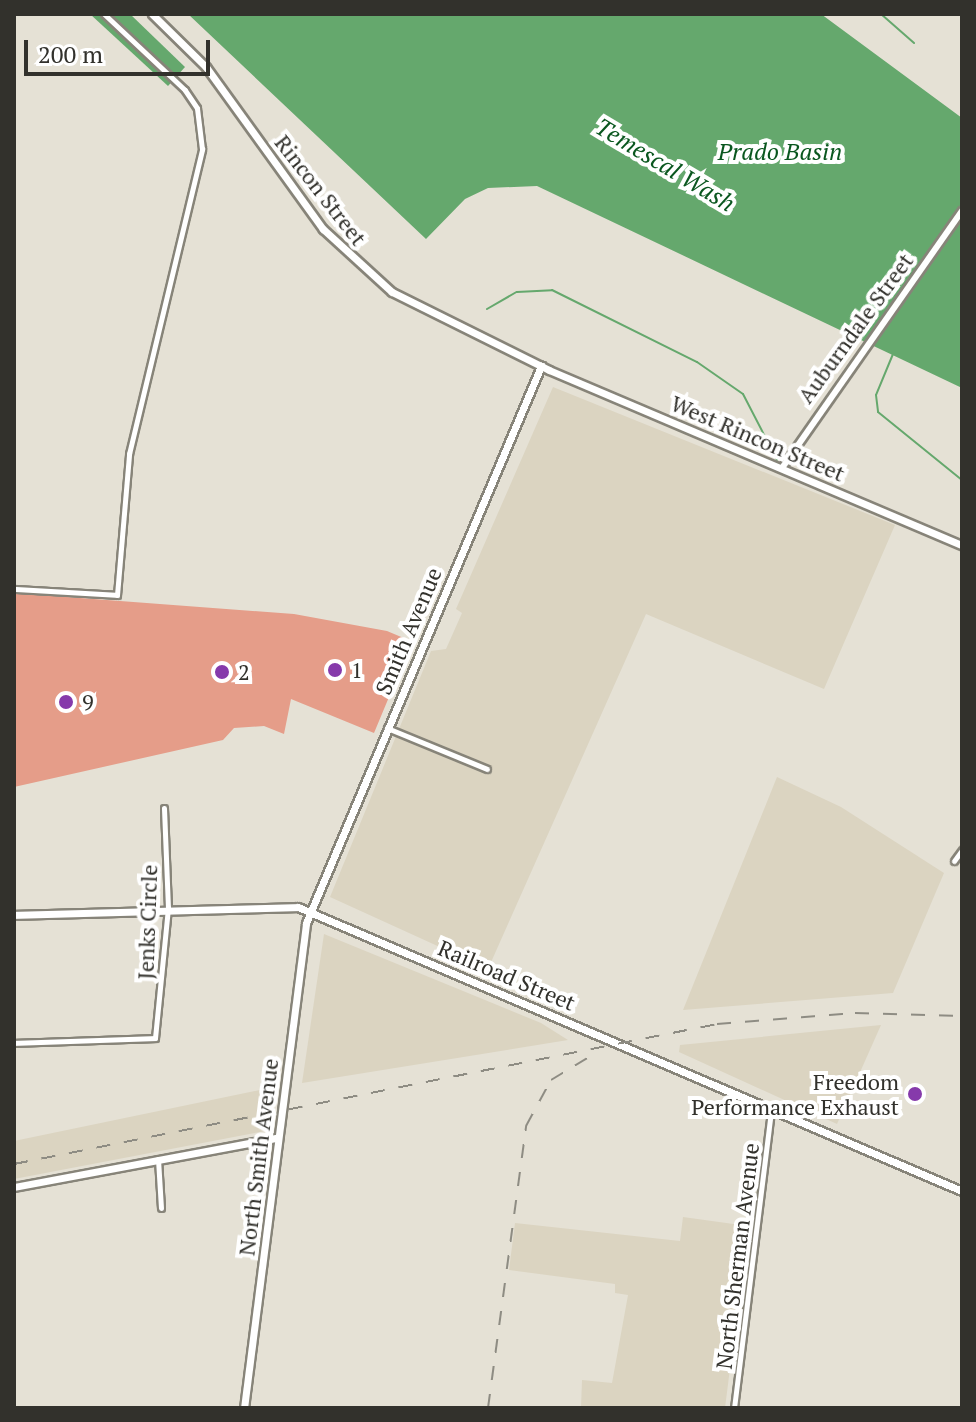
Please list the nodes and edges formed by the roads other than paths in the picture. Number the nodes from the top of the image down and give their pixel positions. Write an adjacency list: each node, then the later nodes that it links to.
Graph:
1 (104, 14): 7 (street)
2 (152, 14): 4 (main road, Rincon Street)
3 (962, 211): 5 (street, Auburndale Street)
4 (541, 366): 5 (main road, West Rincon Street); 8 (main road, Smith Avenue)
5 (782, 468): 6 (main road, West Rincon Street)
6 (962, 545)
7 (14, 589)
8 (386, 728): 9 (street); 14 (main road, Smith Avenue)
9 (487, 769)
10 (164, 808): 13 (street, Jenks Circle)
11 (962, 850): 12 (street)
12 (954, 861)
13 (168, 908): 14 (main road, Railroad Street); 15 (main road, Railroad Street); 16 (street, Jenks Circle)
14 (309, 911): 17 (main road, Railroad Street); 18 (main road, North Smith Avenue)
15 (14, 915)
16 (14, 1043)
17 (771, 1109): 21 (main road, Railroad Street); 24 (street, North Sherman Avenue)
18 (277, 1138): 19 (main road); 23 (main road, North Smith Avenue)
19 (158, 1158): 20 (main road); 22 (street)
20 (14, 1187)
21 (962, 1191)
22 (161, 1208)
23 (244, 1408)
24 (734, 1408)

